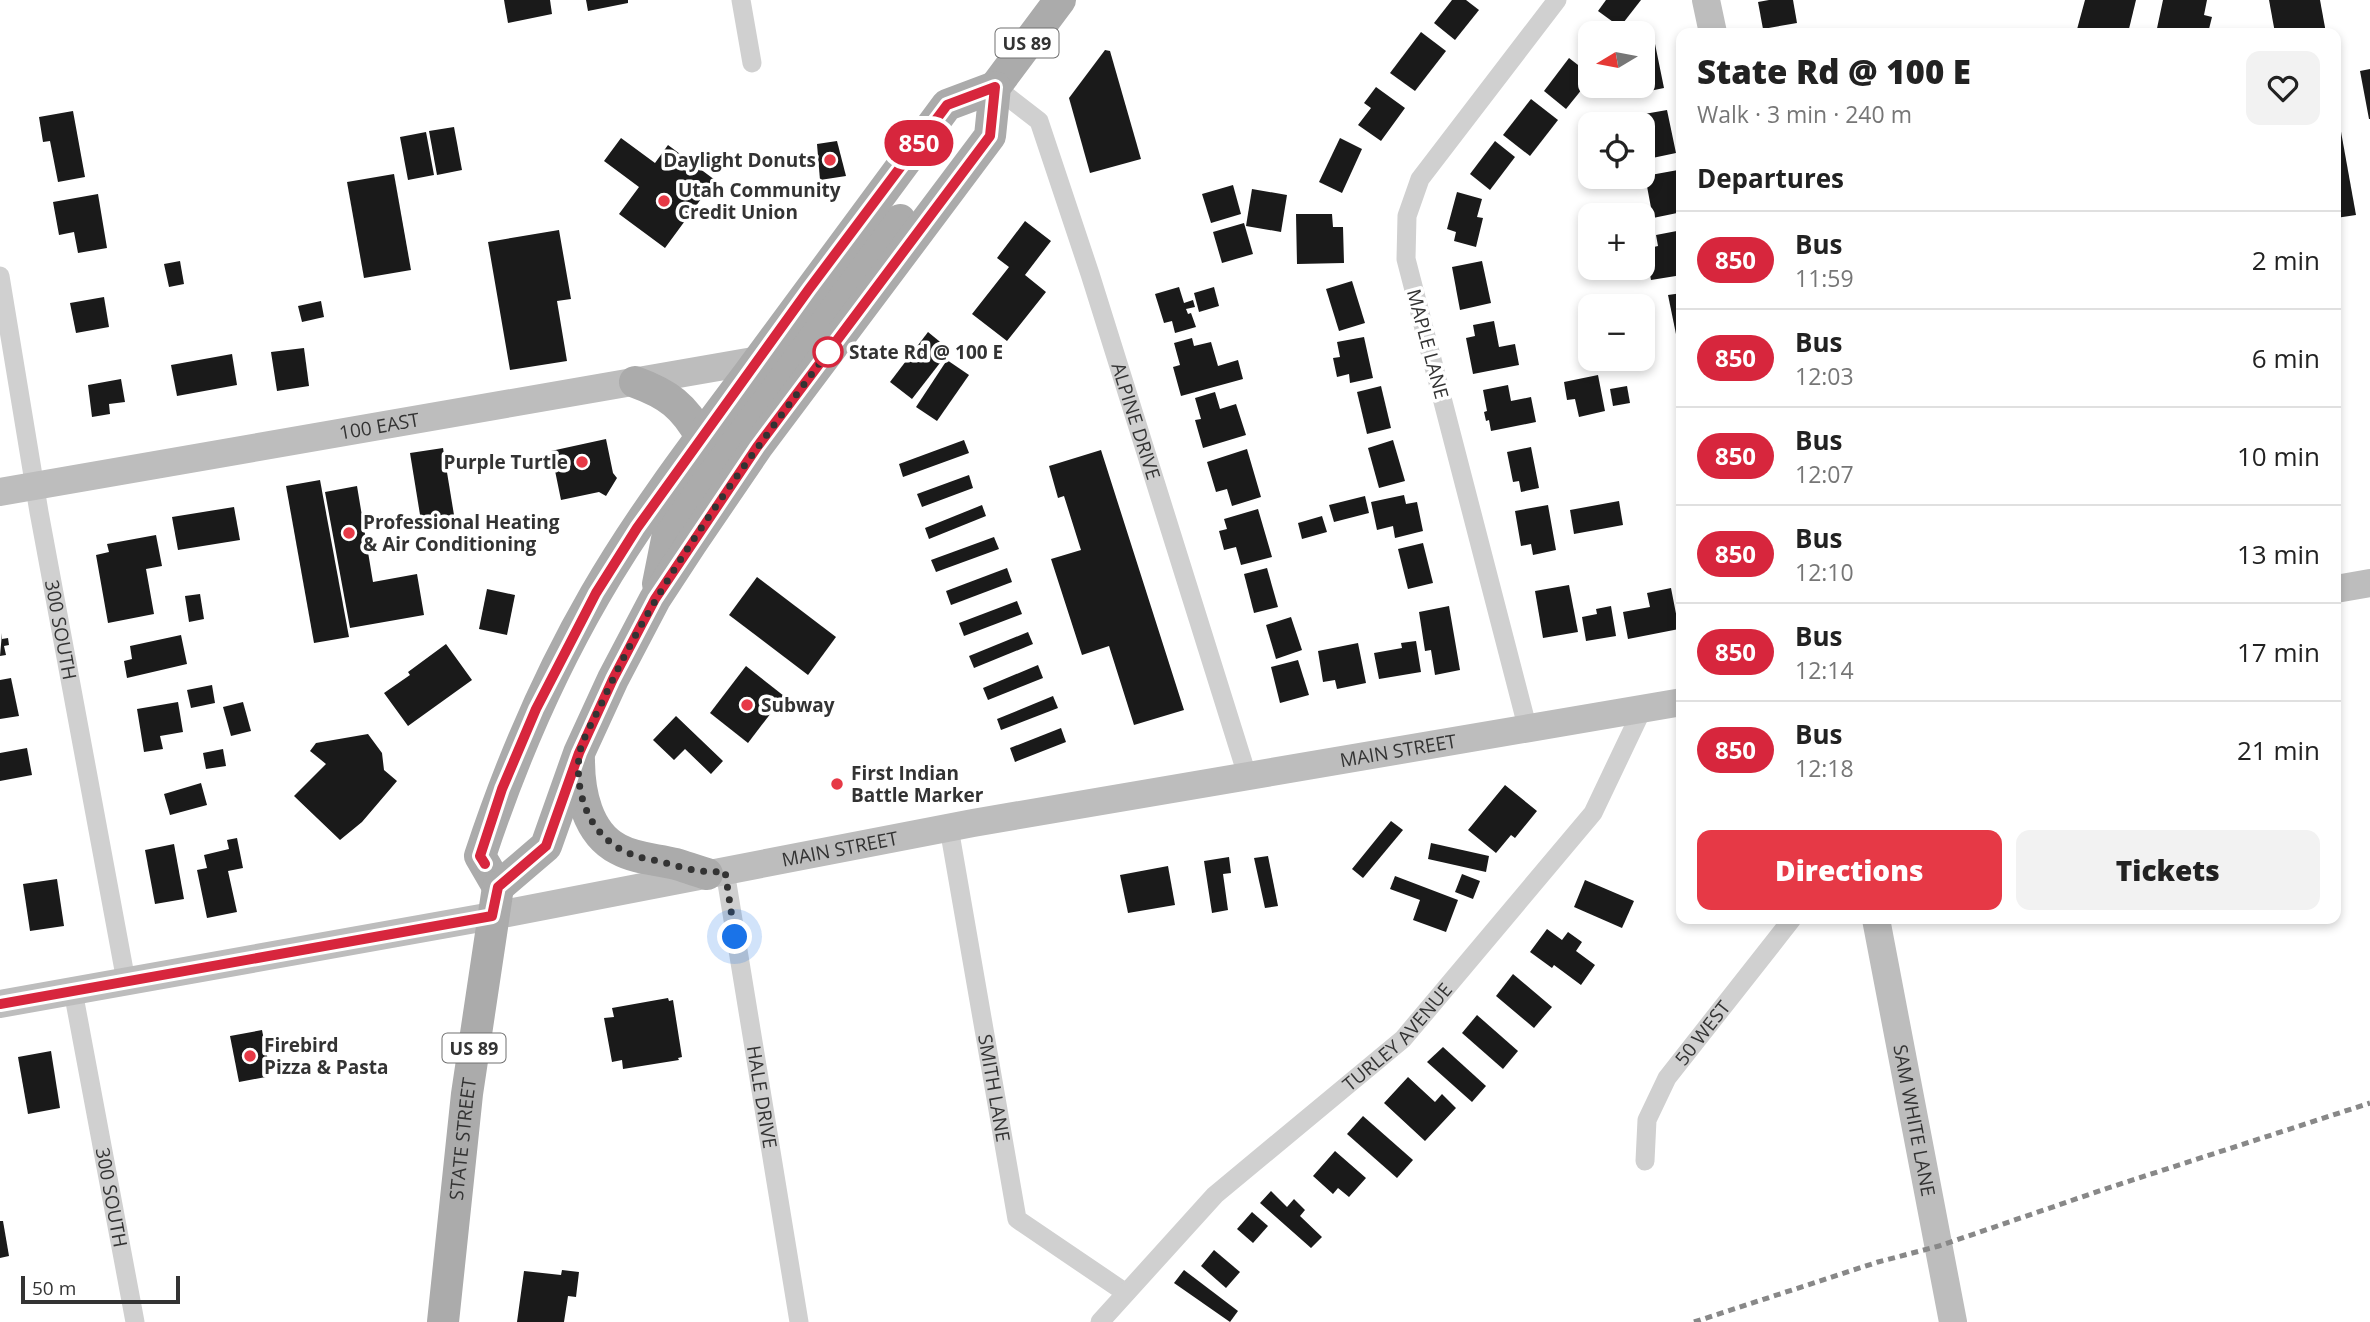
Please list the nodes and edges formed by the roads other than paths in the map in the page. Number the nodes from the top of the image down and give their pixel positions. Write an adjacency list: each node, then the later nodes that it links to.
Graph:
1 (741, 0): 6 (street)
2 (1060, 0): 7 (main road, US 89)
3 (1557, 0): 20 (street, MAPLE LANE)
4 (1706, 0): 5 (main road)
5 (1712, 28)
6 (752, 63)
7 (995, 87): 8 (main road); 10 (main road); 22 (street, ALPINE DRIVE)
8 (955, 182): 10 (main road); 17 (main road)
9 (0, 276): 13 (street, 300 SOUTH)
10 (770, 368): 11 (main road, 100 EAST); 12 (main road); 17 (main road)
11 (635, 382): 12 (main road); 13 (main road, 100 EAST)
12 (701, 437): 25 (main road)
13 (36, 486): 14 (main road, 100 EAST); 28 (street, 300 SOUTH)
14 (0, 492)
15 (2370, 583): 16 (main road)
16 (2341, 588)
17 (655, 599): 21 (main road)
18 (1676, 703): 19 (main road, MAIN STREET)
19 (1643, 708): 20 (main road, MAIN STREET); 32 (street, TURLEY AVENUE)
20 (1527, 726): 22 (main road, MAIN STREET)
21 (579, 753): 24 (main road); 25 (main road)
22 (1247, 775): 23 (main road, MAIN STREET)
23 (949, 828): 24 (main road, MAIN STREET); 32 (street, SMITH LANE)
24 (716, 872): 25 (main road, MAIN STREET); 35 (street, HALE DRIVE)
25 (495, 901): 28 (main road, MAIN STREET); 34 (main road, STATE STREET / US 89)
26 (1788, 924): 31 (street, 50 WEST)
27 (1877, 924): 37 (main road, SAM WHITE LANE)
28 (126, 981): 29 (main road, MAIN STREET)
29 (73, 991): 30 (main road, MAIN STREET); 33 (street, 300 SOUTH)
30 (0, 1004)
31 (1645, 1161)
32 (1126, 1293): 36 (street, TURLEY AVENUE)
33 (135, 1322)
34 (443, 1322)
35 (799, 1322)
36 (1100, 1322)
37 (1953, 1322)

